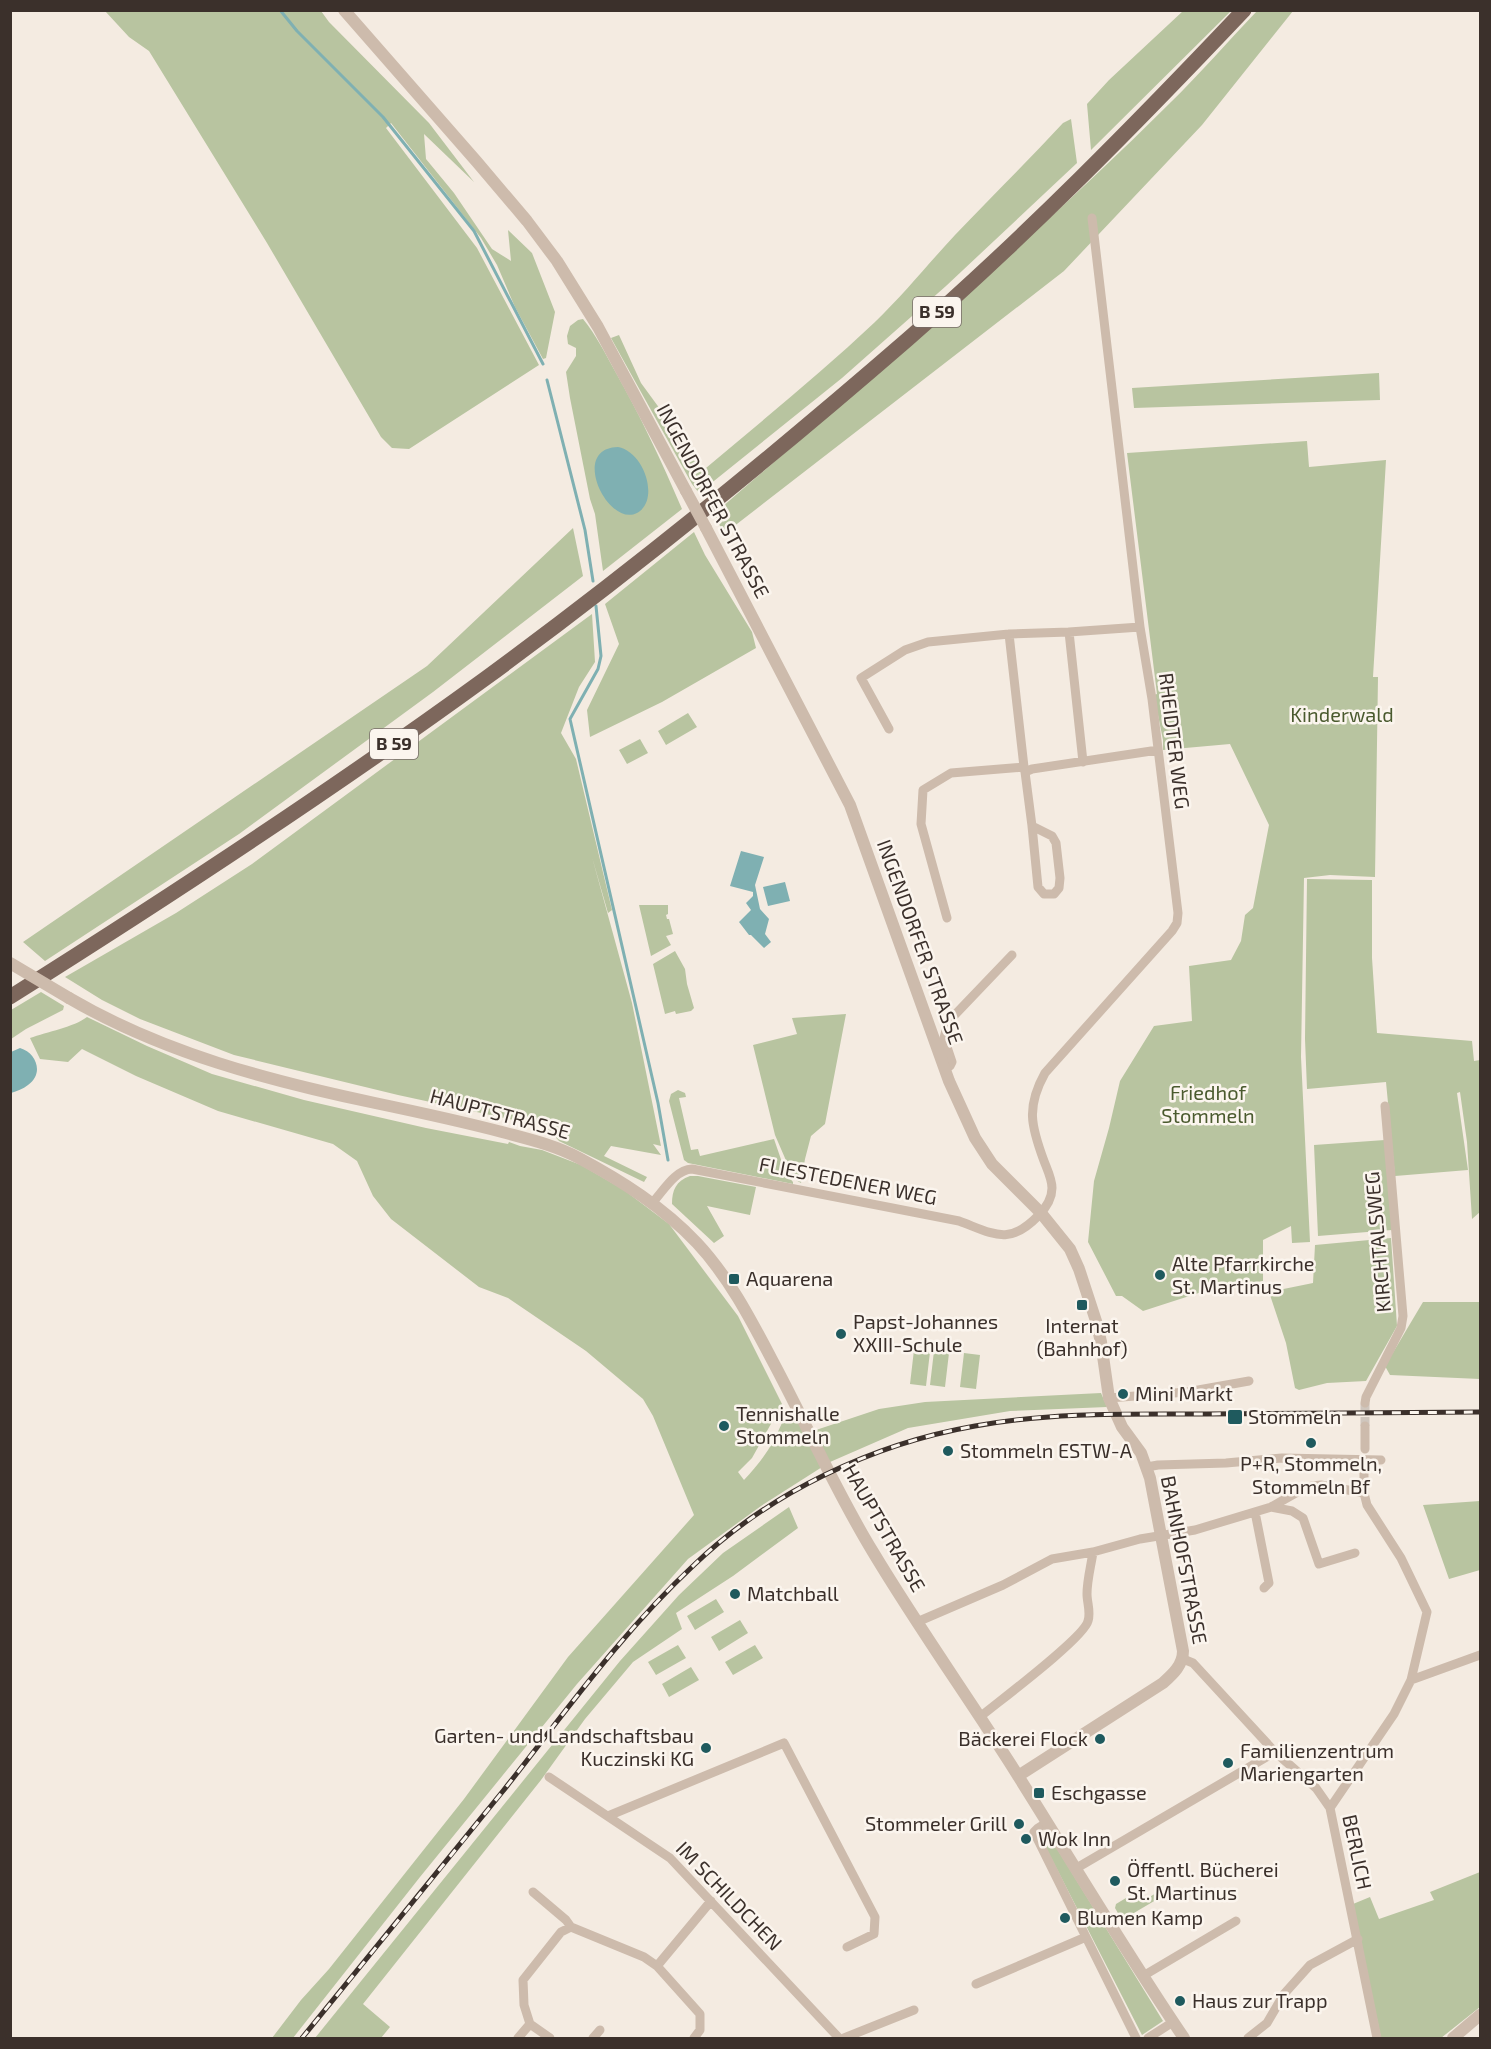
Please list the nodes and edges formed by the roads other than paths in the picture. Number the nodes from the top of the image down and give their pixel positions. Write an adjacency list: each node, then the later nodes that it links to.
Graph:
1 (344, 10): 16 (street, INGENDORFER STRASSE, bridge)
2 (1244, 10): 15 (main road, B 59)
3 (1092, 218): 4 (street, RHEIDTER WEG)
4 (1140, 627): 5 (street); 8 (street, RHEIDTER WEG)
5 (1069, 632): 6 (street); 9 (street)
6 (1009, 633): 7 (street); 10 (street)
7 (889, 729)
8 (1158, 750): 9 (street); 19 (street, RHEIDTER WEG)
9 (1083, 762): 10 (street)
10 (1025, 769): 11 (street); 12 (street)
11 (1032, 826): 11 (street)
12 (947, 918)
13 (1012, 955): 16 (street, INGENDORFER STRASSE)
14 (10, 963): 18 (street, HAUPTSTRASSE, bridge)
15 (10, 997)
16 (945, 1068): 19 (street, INGENDORFER STRASSE)
17 (1385, 1106): 22 (street, KIRCHTALSWEG)
18 (653, 1202): 19 (street, FLIESTEDENER WEG); 36 (street, HAUPTSTRASSE)
19 (1041, 1213): 21 (street, INGENDORFER STRASSE)
20 (1249, 1381): 21 (street)
21 (1108, 1398): 23 (street, INGENDORFER STRASSE)
22 (1365, 1402)
23 (1118, 1420): 27 (street, BAHNHOFSTRASSE)
24 (1365, 1426): 25 (street)
25 (1365, 1449)
26 (1380, 1460): 27 (street, BAHNHOFSTRASSE)
27 (1147, 1467): 32 (street, BAHNHOFSTRASSE)
28 (1364, 1471): 29 (street)
29 (1364, 1493): 30 (street); 39 (street)
30 (1270, 1507): 31 (street); 34 (street)
31 (1255, 1512): 32 (street); 35 (street)
32 (1161, 1536): 33 (street); 38 (street, BAHNHOFSTRASSE)
33 (1093, 1552): 36 (street); 40 (street)
34 (1354, 1553)
35 (1264, 1588)
36 (917, 1622): 40 (street, HAUPTSTRASSE)
37 (1480, 1655): 39 (street)
38 (1183, 1659): 41 (street, BERLICH); 42 (street)
39 (1411, 1680): 44 (street)
40 (980, 1716): 42 (street, HAUPTSTRASSE)
41 (1275, 1752): 44 (street, BERLICH); 47 (street)
42 (1018, 1776): 46 (street, HAUPTSTRASSE)
43 (549, 1777): 45 (street, IM SCHILDCHEN)
44 (1330, 1808): 53 (street, BERLICH)
45 (608, 1816): 49 (street, IM SCHILDCHEN); 54 (street)
46 (1046, 1823): 47 (street, HAUPTSTRASSE); 52 (street)
47 (1076, 1869): 56 (street, HAUPTSTRASSE)
48 (534, 1892): 51 (street)
49 (711, 1901): 55 (street); 67 (street, IM SCHILDCHEN)
50 (1236, 1921): 56 (street)
51 (571, 1927): 55 (street); 61 (street)
52 (1086, 1937): 57 (street); 69 (street)
53 (1358, 1939): 72 (street); 73 (street, BERLICH)
54 (847, 1947)
55 (657, 1966): 66 (street)
56 (1143, 1976): 60 (street, HAUPTSTRASSE)
57 (976, 1984)
58 (914, 2010): 68 (street)
59 (1480, 2015): 74 (street)
60 (1173, 2022): 70 (street); 71 (street, HAUPTSTRASSE)
61 (530, 2024): 63 (street); 64 (street)
62 (600, 2030): 65 (street)
63 (518, 2038)
64 (550, 2038)
65 (593, 2038)
66 (694, 2038)
67 (839, 2038)
68 (844, 2038)
69 (1136, 2038)
70 (1148, 2038)
71 (1184, 2038)
72 (1248, 2038)
73 (1377, 2038)
74 (1453, 2038)

